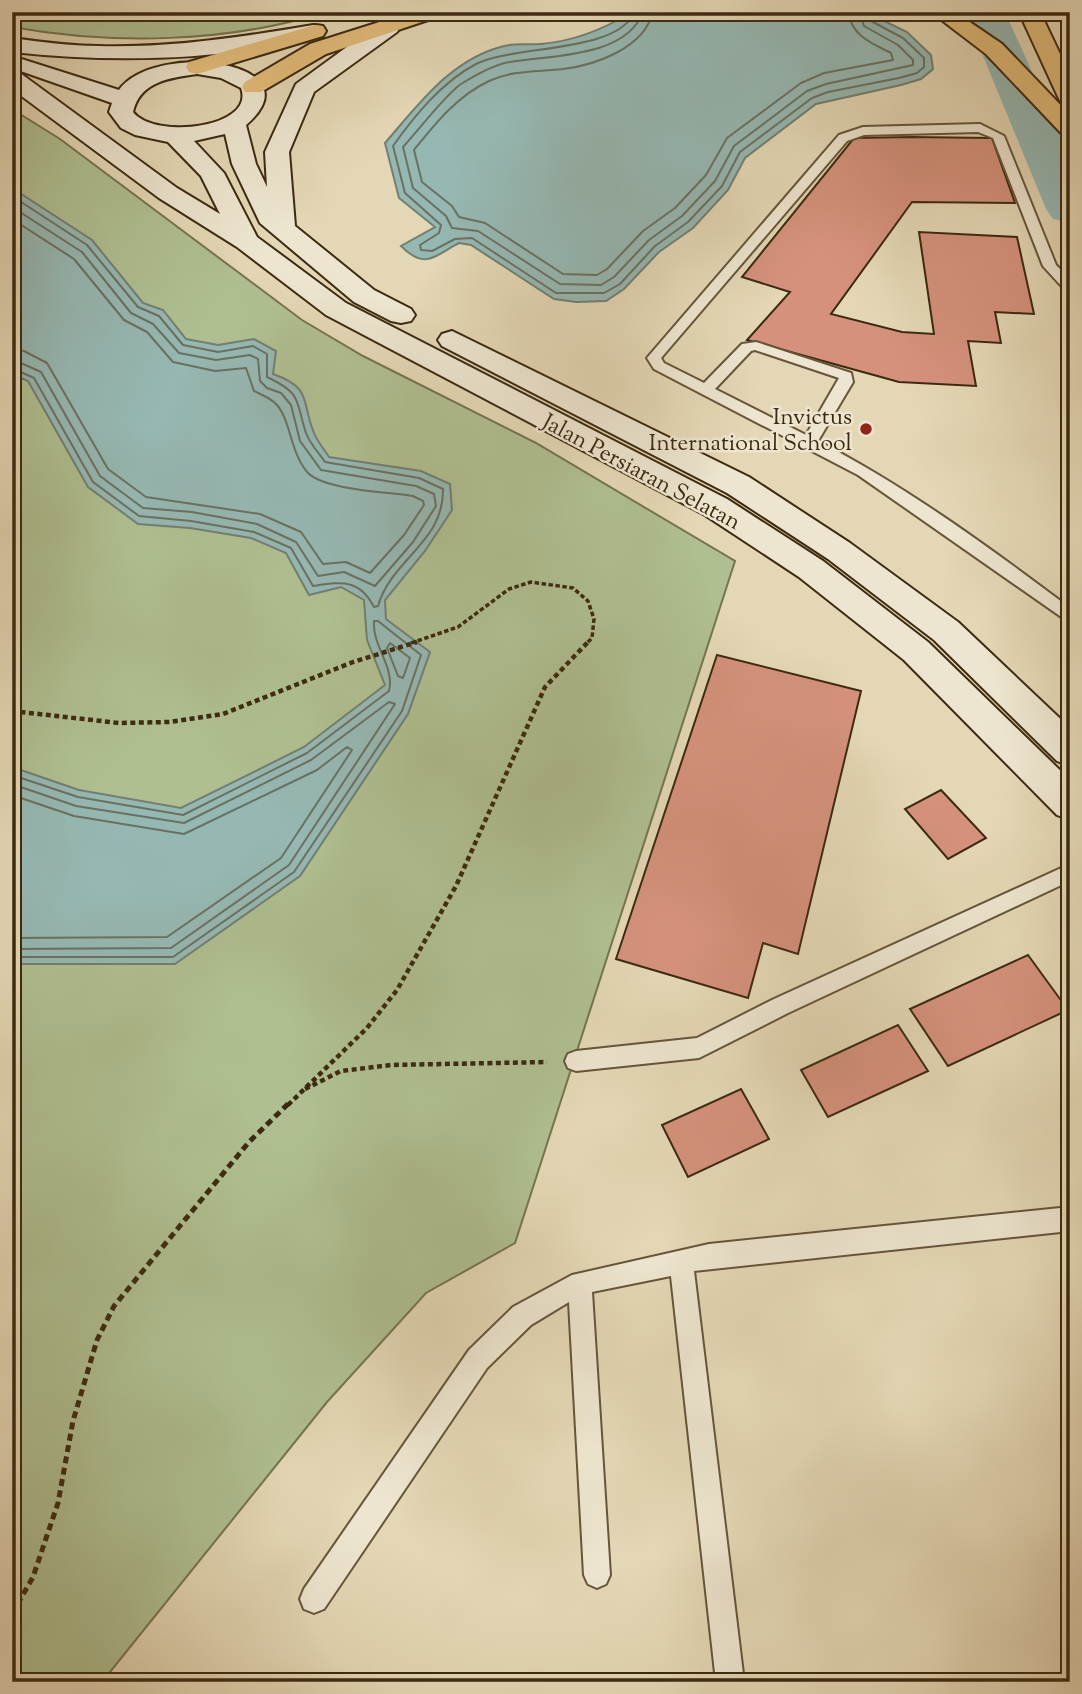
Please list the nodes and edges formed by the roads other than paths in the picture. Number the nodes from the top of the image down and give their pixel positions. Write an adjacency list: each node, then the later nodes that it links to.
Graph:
1 (433, 12): 4 (highway)
2 (941, 12): 15 (highway)
3 (1029, 12): 13 (highway)
4 (380, 19): 5 (highway); 11 (highway); 17 (street)
5 (321, 29): 6 (street); 8 (highway)
6 (12, 47): 9 (street)
7 (12, 61): 12 (street)
8 (197, 67): 9 (street); 11 (street)
9 (166, 71): 12 (street)
10 (12, 78): 18 (street)
11 (253, 87): 14 (street)
12 (122, 99): 16 (street)
13 (1070, 99)
14 (234, 122): 16 (street); 17 (street, Jalan Persiaran Selatan)
15 (1070, 129)
16 (175, 135): 18 (street, Jalan Persiaran Selatan)
17 (282, 230): 23 (street, Jalan Persiaran Selatan)
18 (246, 242): 24 (street, Jalan Persiaran Selatan)
19 (1070, 288): 20 (lane)
20 (706, 389): 21 (lane); 21 (lane)
21 (809, 443): 22 (lane)
22 (1070, 617)
23 (1070, 751)
24 (1070, 804)
25 (1070, 872): 26 (lane)
26 (576, 1061)
27 (1070, 1219): 28 (lane)
28 (681, 1261): 29 (lane); 32 (lane)
29 (580, 1283): 30 (lane); 31 (lane)
30 (597, 1576)
31 (314, 1599)
32 (730, 1682)

